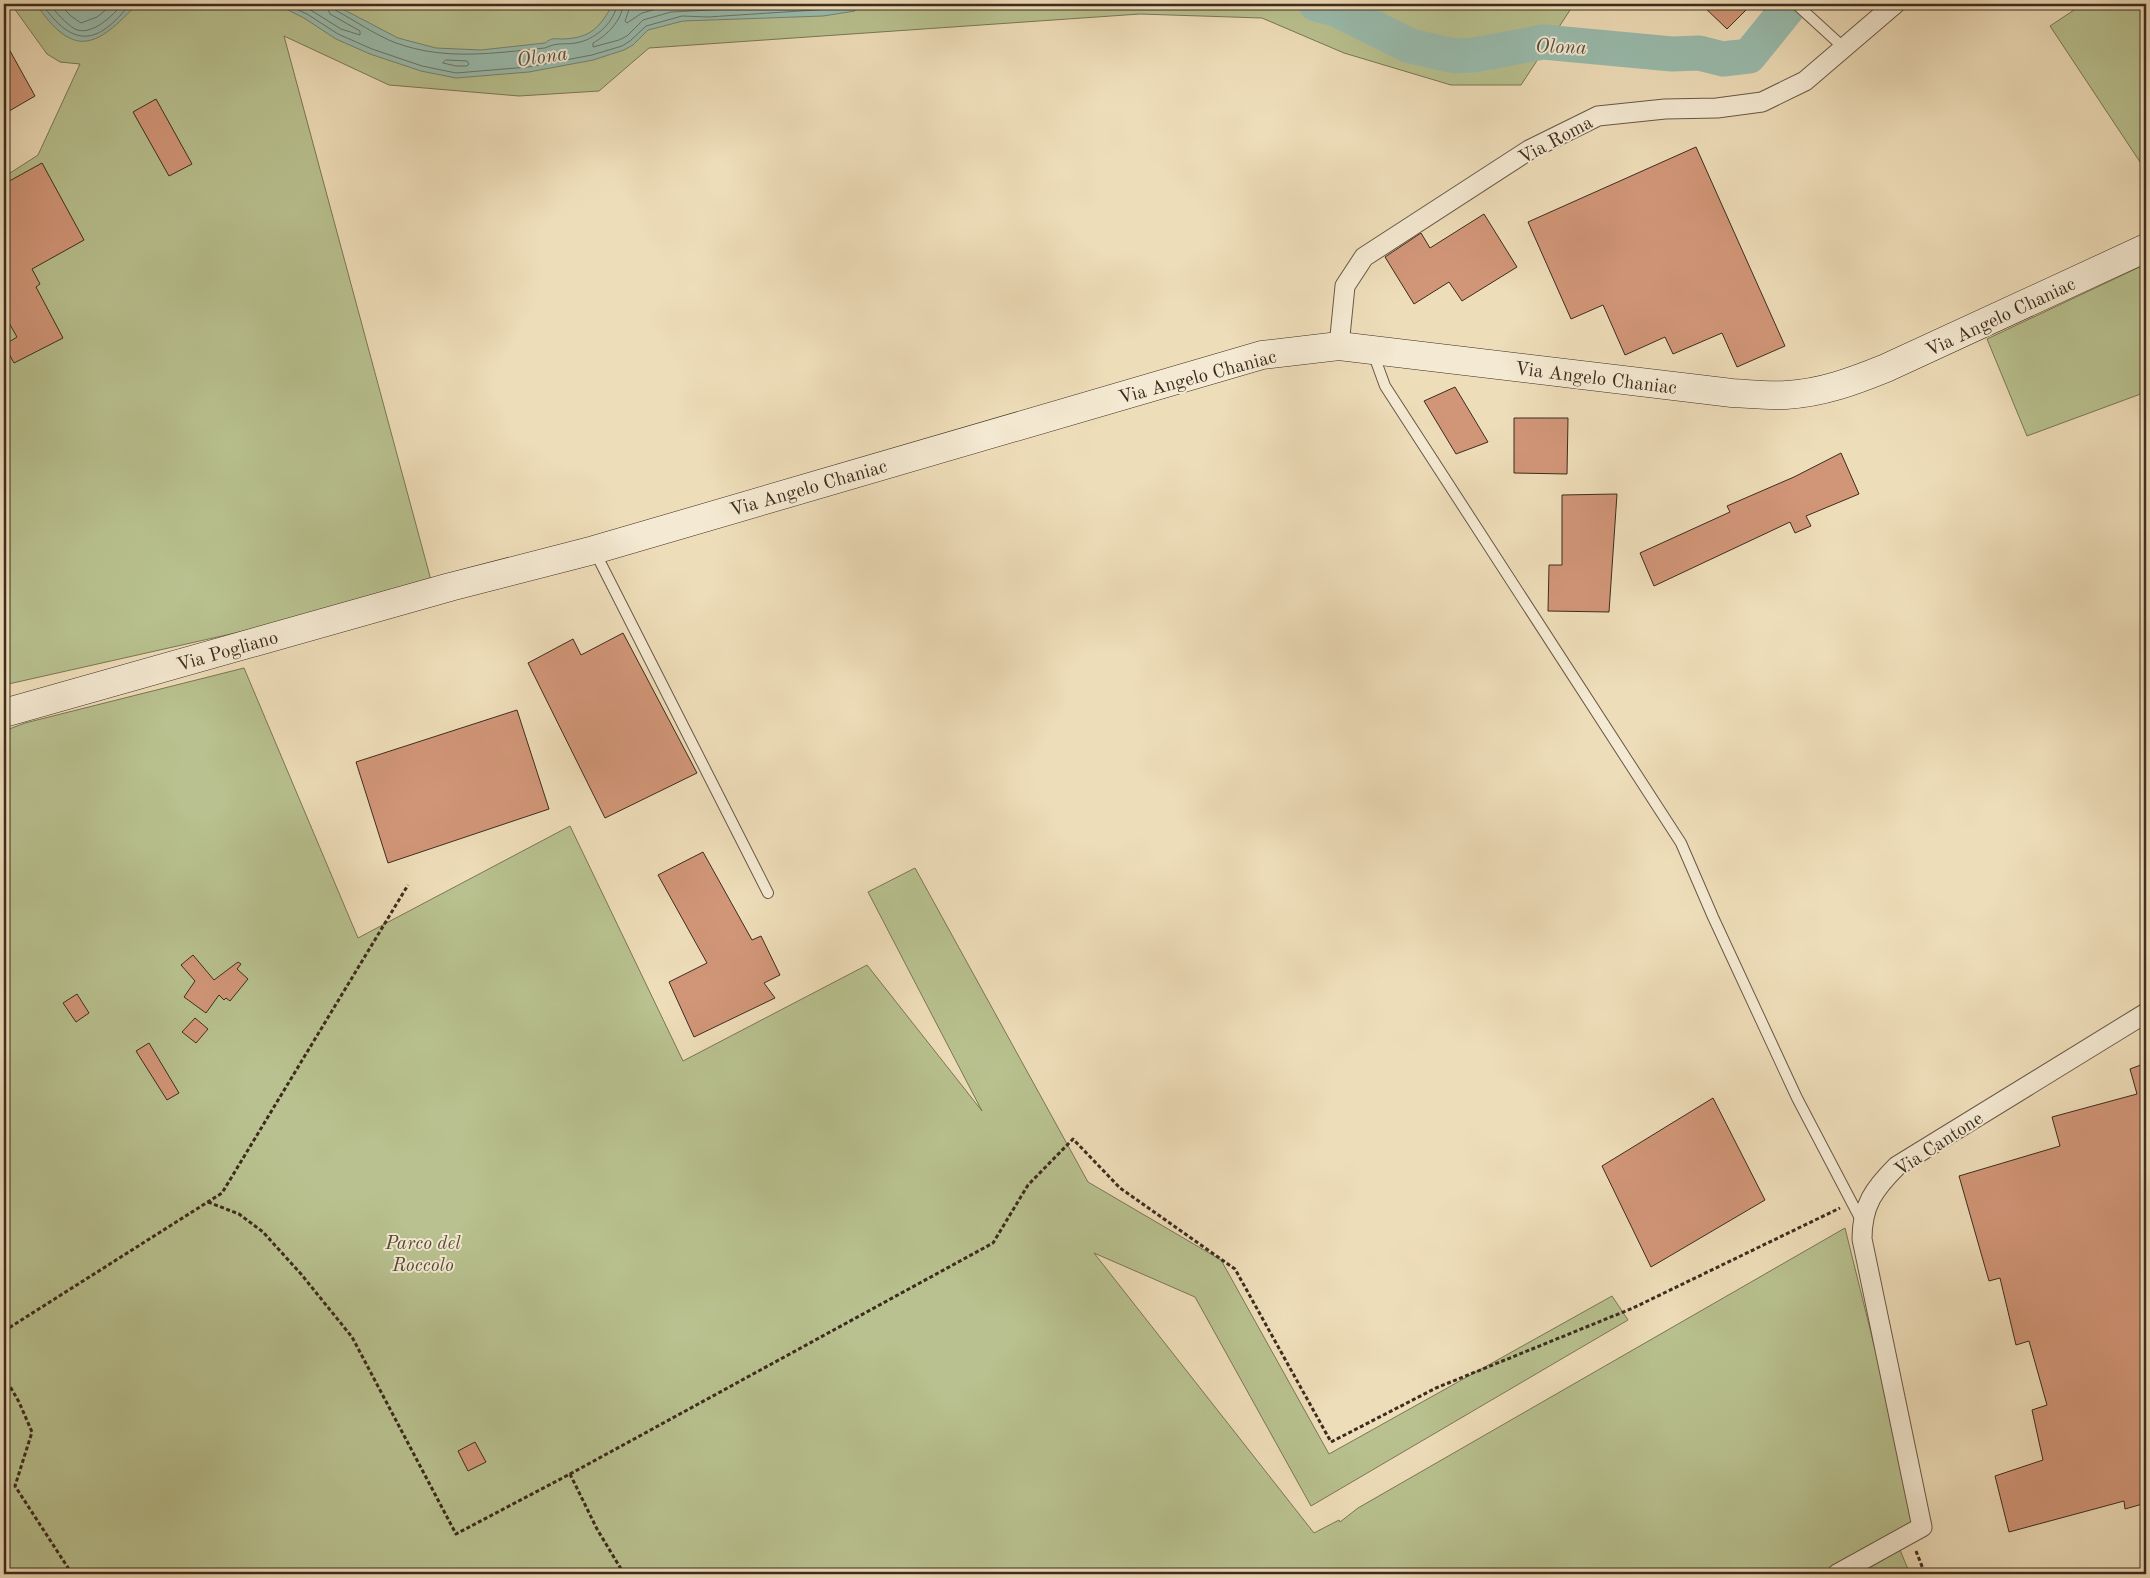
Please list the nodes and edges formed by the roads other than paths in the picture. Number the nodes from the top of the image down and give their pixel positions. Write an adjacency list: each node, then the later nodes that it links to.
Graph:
1 (1796, 4): 3 (lane)
2 (1895, 4): 3 (street, Via Roma)
3 (1843, 47): 5 (street, Via Roma)
4 (2146, 248): 6 (street, Via Angelo Chaniac)
5 (1339, 346): 6 (street, Via Angelo Chaniac); 7 (street, Via Angelo Chaniac)
6 (1372, 350): 12 (lane)
7 (594, 550): 8 (street, Via Angelo Chaniac); 10 (lane)
8 (450, 587): 9 (street, Via Pogliano)
9 (4, 713)
10 (768, 892)
11 (2146, 1013): 12 (street, Via Cantone)
12 (1862, 1222): 13 (street, Via Cantone)
13 (1837, 1574)

